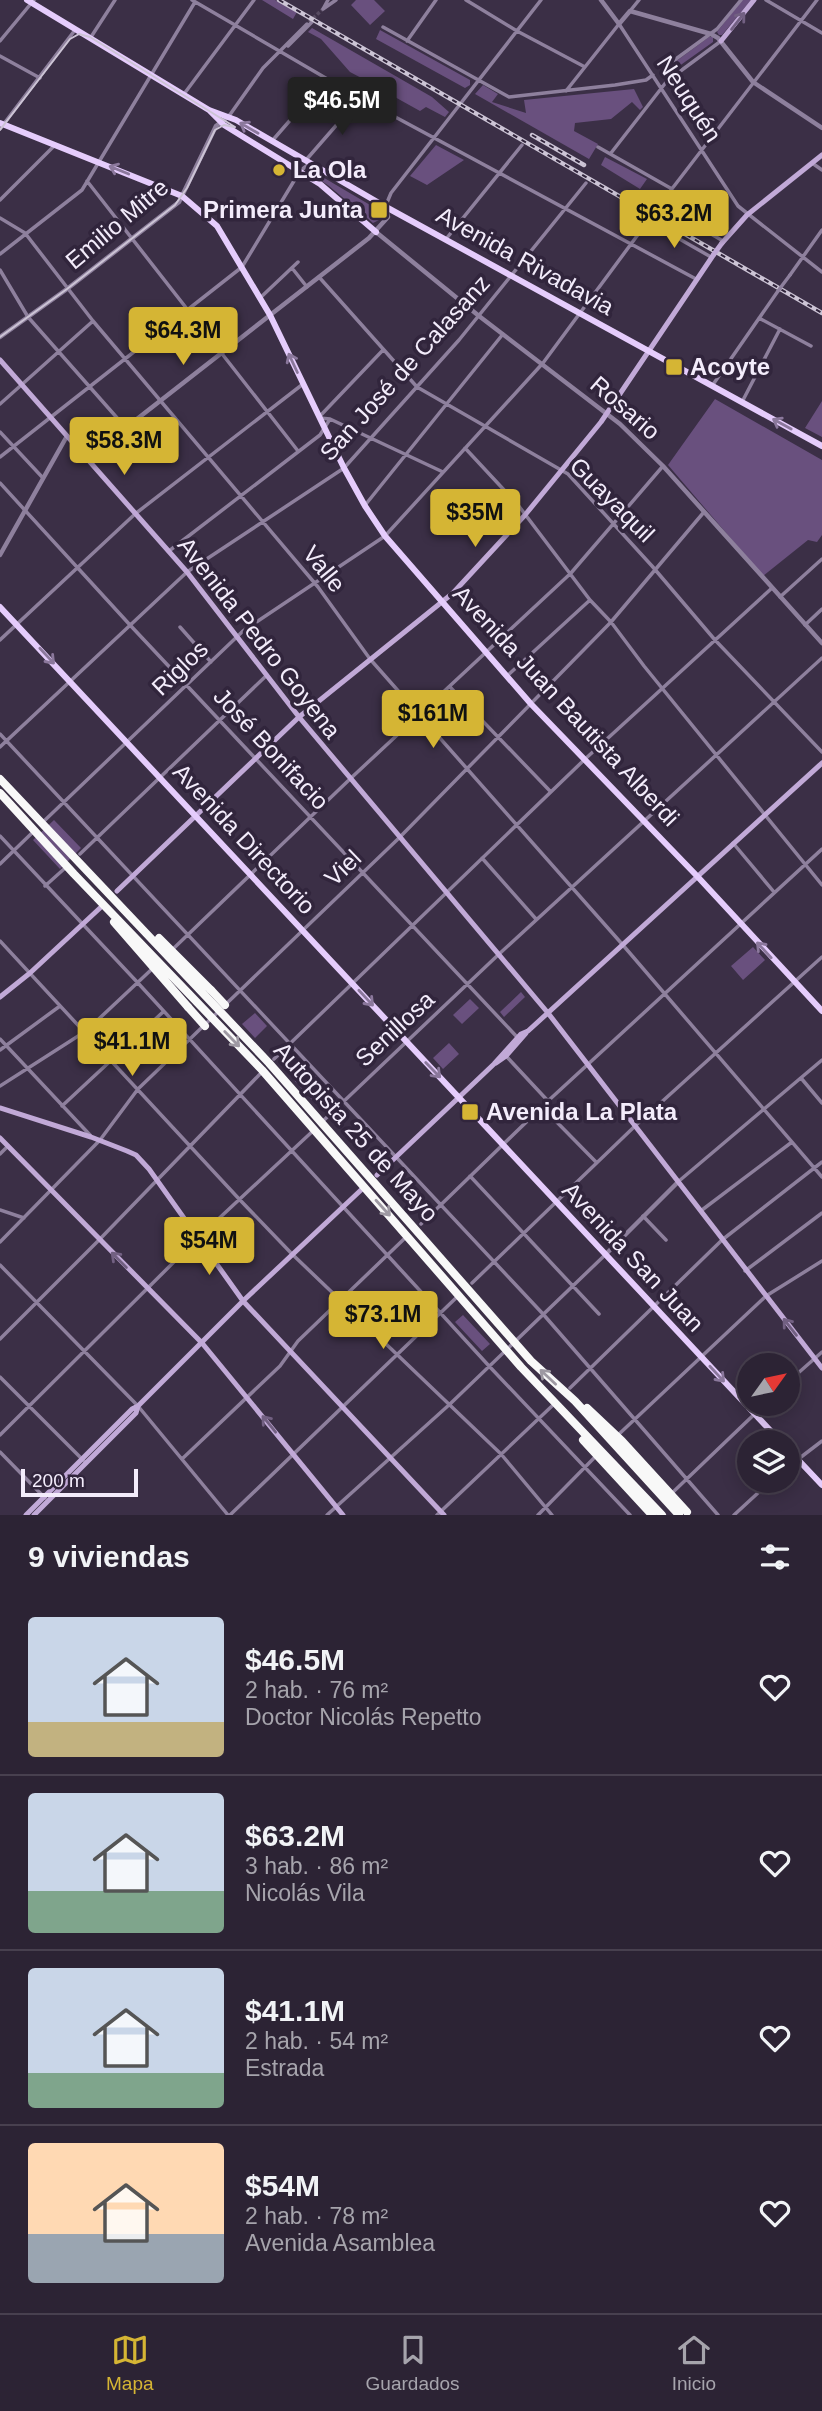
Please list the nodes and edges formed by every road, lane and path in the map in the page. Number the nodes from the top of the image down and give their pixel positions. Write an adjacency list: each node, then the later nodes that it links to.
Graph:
1 (115, 0): 24 (street)
2 (254, 0): 18 (street)
3 (436, 0): 27 (street)
4 (466, 0): 21 (street)
5 (541, 0): 21 (street)
6 (639, 0): 14 (street)
7 (741, 0): 23 (street)
8 (754, 0): 25 (main road, one-way to 8)
9 (766, 0): 15 (street)
10 (817, 0): 15 (street, Riglos)
11 (31, 1): 20 (main road, Avenida Rivadavia); 26 (street)
12 (195, 1): 18 (street); 31 (street)
13 (603, 1): 17 (street, Neuquén)
14 (630, 11): 17 (street); 23 (street)
15 (801, 21): 22 (street); 37 (street, Riglos)
16 (307, 24): 28 (street)
17 (619, 24): 30 (street); 32 (street, Neuquén)
18 (235, 25): 28 (street); 40 (street)
19 (383, 27): 27 (street)
20 (75, 30): 24 (main road, Avenida Rivadavia); 33 (street)
21 (517, 31): 30 (street); 35 (street)
22 (822, 33)
23 (711, 34): 25 (street); 36 (street)
24 (90, 38): 31 (main road, Avenida Rivadavia)
25 (721, 40): 36 (street); 37 (street)
26 (0, 41)
27 (407, 41): 35 (street)
28 (279, 50): 28 (street); 34 (street); 43 (street)
29 (0, 56): 33 (street)
30 (585, 67): 39 (street)
31 (150, 75): 40 (main road, Avenida Rivadavia); 55 (street)
32 (653, 75): 38 (street, Neuquén); 39 (street)
33 (40, 78): 45 (street)
34 (326, 79): 41 (street); 48 (street)
35 (479, 80): 39 (street); 47 (street)
36 (667, 81): 38 (street)
37 (753, 82): 46 (street); 52 (street, Riglos)
38 (662, 89): 52 (street, Neuquén); 53 (street)
39 (566, 91)
40 (183, 95): 42 (main road, Avenida Rivadavia)
41 (360, 98): 47 (street); 56 (street)
42 (209, 110): 43 (main road, Avenida Rivadavia); 44 (main road, Avenida Rivadavia)
43 (229, 116): 44 (street, Emilio Mitre); 48 (main road, Avenida Rivadavia, one-way to 43)
44 (221, 123): 59 (main road, Avenida Rivadavia); 64 (street, Emilio Mitre)
45 (1, 126): 49 (main road, Avenida Juan Bautista Alberdi)
46 (822, 128)
47 (434, 137): 60 (street); 67 (street)
48 (272, 141): 56 (main road, Avenida Rivadavia)
49 (55, 145): 55 (main road, Avenida Juan Bautista Alberdi); 65 (street)
50 (522, 145): 60 (street)
51 (598, 147): 53 (street)
52 (701, 150): 63 (street, Riglos); 69 (street, Neuquén)
53 (611, 153): 63 (street)
54 (822, 155): 57 (main road)
55 (98, 161): 61 (street); 64 (main road, Avenida Juan Bautista Alberdi, one-way to 55)
56 (308, 162): 59 (street); 67 (main road, Avenida Rivadavia)
57 (812, 163): 58 (street); 69 (main road)
58 (822, 170)
59 (300, 171): 73 (main road, Avenida Rivadavia); 83 (street)
60 (499, 174): 68 (street); 76 (street)
61 (87, 181): 74 (street); 75 (street)
62 (586, 183): 68 (street, San José de Calasanz)
63 (671, 189): 66 (street, Riglos)
64 (182, 196): 75 (street, Emilio Mitre); 83 (main road, Avenida Juan Bautista Alberdi)
65 (0, 200)
66 (659, 206): 71 (street, Riglos, bridge); 77 (street)
67 (386, 207): 73 (street); 76 (main road, Avenida Rivadavia)
68 (565, 209): 78 (street); 87 (street, San José de Calasanz)
69 (747, 215): 77 (main road); 81 (street, Neuquén)
70 (0, 218): 74 (street, Valle)
71 (649, 219): 78 (street, Riglos); 80 (street)
72 (822, 230): 81 (street)
73 (376, 232): 88 (street); 96 (street, Rosario)
74 (25, 233): 79 (street); 91 (street, Valle)
75 (131, 239): 91 (street, Emilio Mitre); 93 (street)
76 (445, 240): 87 (main road, Avenida Rivadavia)
77 (722, 242): 80 (main road, bridge)
78 (631, 244): 89 (street); 94 (street, Riglos)
79 (0, 254)
80 (713, 255): 89 (main road)
81 (802, 257): 86 (street, Neuquén); 98 (street, bridge)
82 (298, 262): 84 (street)
83 (242, 267): 92 (main road, Avenida Juan Bautista Alberdi); 93 (street)
84 (292, 268): 90 (street); 92 (street)
85 (0, 270): 97 (street)
86 (822, 272)
87 (511, 276): 94 (main road, Avenida Rivadavia); 96 (street, San José de Calasanz)
88 (319, 277): 90 (street); 104 (street, Guayaquil)
89 (696, 279): 105 (main road)
90 (307, 287): 95 (street)
91 (67, 289): 97 (street, Emilio Mitre); 99 (street, Valle)
92 (260, 298): 95 (main road, Avenida Juan Bautista Alberdi)
93 (186, 310): 107 (street); 108 (street)
94 (580, 313): 105 (main road, Avenida Rivadavia); 110 (street, Riglos)
95 (270, 315): 107 (street); 111 (main road, Avenida Juan Bautista Alberdi, one-way to 95)
96 (479, 316): 101 (street, Rosario); 115 (street, San José de Calasanz)
97 (28, 317): 102 (street, Emilio Mitre); 106 (street)
98 (759, 317): 100 (street); 114 (street)
99 (93, 321): 106 (street); 108 (street, Valle)
100 (780, 329): 103 (street); 117 (street)
101 (503, 334): 110 (street, Rosario); 119 (street)
102 (0, 337)
103 (811, 346)
104 (383, 350): 115 (street, Guayaquil); 123 (street)
105 (649, 351): 114 (main road, Avenida Rivadavia); 121 (main road)
106 (59, 352): 112 (street); 113 (street)
107 (220, 354): 116 (street); 120 (street)
108 (124, 359): 113 (street); 116 (street, Valle)
109 (0, 360): 112 (main road, Avenida Pedro Goyena)
110 (542, 363): 121 (street, Rosario); 125 (street, Riglos)
111 (303, 384): 120 (street); 123 (main road, Avenida Juan Bautista Alberdi)
112 (22, 385): 118 (street); 122 (main road, Avenida Pedro Goyena)
113 (89, 386): 122 (street); 126 (street)
114 (712, 386): 117 (main road, Avenida Rivadavia)
115 (417, 387): 119 (street, Guayaquil); 130 (street, San José de Calasanz)
116 (161, 400): 126 (street); 137 (street, Valle)
117 (742, 402): 132 (main road, Avenida Rivadavia, one-way to 117)
118 (0, 404)
119 (447, 405): 125 (street, Guayaquil); 135 (street)
120 (267, 412): 134 (street); 137 (street)
121 (608, 413): 139 (street, Rosario); 141 (main road)
122 (49, 416): 129 (main road, Avenida Pedro Goyena); 131 (street)
123 (319, 418): 124 (street); 127 (main road, Avenida Juan Bautista Alberdi)
124 (330, 419): 127 (street); 130 (street)
125 (485, 426): 133 (street, Riglos); 141 (street, Guayaquil)
126 (126, 428): 138 (street)
127 (324, 428): 134 (street); 140 (main road, Avenida Juan Bautista Alberdi)
128 (0, 432): 131 (street)
129 (67, 436): 138 (main road, Avenida Pedro Goyena); 143 (street)
130 (372, 438): 135 (street); 140 (street, San José de Calasanz)
131 (12, 446): 136 (street); 143 (street)
132 (822, 446)
133 (465, 448): 142 (street, Riglos); 150 (street)
134 (298, 451): 145 (street)
135 (407, 455): 142 (street); 146 (street)
136 (0, 457)
137 (208, 457): 145 (street, Valle); 148 (street)
138 (87, 458): 148 (main road, Avenida Pedro Goyena)
139 (663, 466): 149 (street, Rosario); 152 (street)
140 (344, 468): 146 (main road, Avenida Juan Bautista Alberdi); 151 (street, San José de Calasanz)
141 (561, 470): 150 (main road); 152 (street, Guayaquil)
142 (443, 472): 153 (street, Riglos)
143 (43, 478): 147 (street)
144 (0, 483): 147 (street, José Bonifacio)
145 (240, 495): 151 (street, Valle); 154 (street)
146 (365, 506): 153 (main road, Avenida Juan Bautista Alberdi)
147 (25, 510): 155 (street); 157 (street, José Bonifacio)
148 (134, 512): 154 (main road, Avenida Pedro Goyena); 157 (street)
149 (704, 512): 158 (street, Viel); 162 (street, Rosario)
150 (525, 515): 160 (street); 165 (main road)
151 (262, 522): 159 (street, San José de Calasanz); 161 (street, Valle)
152 (613, 524): 158 (street, Guayaquil); 160 (street)
153 (385, 536): 161 (street, Riglos); 165 (main road, Avenida Juan Bautista Alberdi)
154 (169, 551): 159 (main road, Avenida Pedro Goyena)
155 (0, 555)
156 (822, 559): 163 (street)
157 (78, 569): 169 (street); 170 (street, José Bonifacio)
158 (655, 570): 168 (street, Viel); 175 (street, Guayaquil)
159 (187, 572): 170 (street, San José de Calasanz); 173 (main road, Avenida Pedro Goyena)
160 (571, 573): 164 (street); 177 (street)
161 (314, 583): 173 (street, Riglos); 179 (street, Valle)
162 (772, 588): 163 (street, Rosario); 175 (street)
163 (780, 597): 171 (street, Rosario)
164 (590, 600): 168 (street); 182 (street)
165 (443, 602): 177 (main road, Avenida Juan Bautista Alberdi); 179 (main road)
166 (0, 607): 169 (main road, Avenida Directorio)
167 (822, 609): 171 (street)
168 (611, 622): 186 (street); 188 (street, Viel)
169 (17, 625): 174 (street); 183 (main road, Avenida Directorio, one-way to 183)
170 (130, 625): 183 (street, San José de Calasanz); 184 (street, José Bonifacio)
171 (805, 625): 176 (street, Rosario)
172 (180, 627): 180 (street)
173 (238, 637): 180 (street, Riglos); 181 (main road, Avenida Pedro Goyena)
174 (0, 640)
175 (715, 640): 186 (street); 187 (street, Guayaquil)
176 (822, 643)
177 (486, 652): 182 (main road, Avenida Juan Bautista Alberdi); 185 (street)
178 (822, 658): 187 (street, Senillosa)
179 (370, 659): 189 (street, Valle); 190 (main road)
180 (211, 662): 184 (street, Riglos)
181 (267, 675): 190 (main road, Avenida Pedro Goyena); 191 (street)
182 (507, 676): 188 (main road, Avenida Juan Bautista Alberdi)
183 (70, 682): 194 (street, San José de Calasanz); 195 (main road, Avenida Directorio)
184 (187, 686): 191 (street, José Bonifacio); 195 (street, Riglos)
185 (449, 687): 189 (street); 193 (street)
186 (662, 687): 198 (street); 200 (street)
187 (775, 701): 197 (street, Guayaquil); 198 (street, Senillosa)
188 (531, 704): 193 (street, Viel); 200 (main road, Avenida Juan Bautista Alberdi)
189 (419, 715): 202 (street, Valle); 205 (street)
190 (299, 717): 199 (main road); 205 (main road, Avenida Pedro Goyena)
191 (221, 720): 199 (street, José Bonifacio); 203 (street)
192 (0, 734): 194 (street)
193 (498, 737): 202 (street, Viel); 206 (street)
194 (6, 741): 196 (street, San José de Calasanz); 208 (street)
195 (127, 743): 203 (main road, Avenida Directorio); 208 (street, Riglos)
196 (0, 747)
197 (822, 752)
198 (716, 756): 210 (street); 212 (street, Senillosa)
199 (256, 757): 209 (main road); 211 (street, José Bonifacio)
200 (584, 760): 206 (street); 212 (main road, Avenida Juan Bautista Alberdi)
201 (822, 763): 210 (main road)
202 (466, 769): 213 (street, Valle); 216 (street, Viel)
203 (161, 778): 209 (main road, Avenida Directorio); 215 (street)
204 (0, 779): 219 (highway, Autopista 25 de Mayo, bridge)
205 (350, 779): 211 (street); 216 (main road, Avenida Pedro Goyena)
206 (551, 791): 213 (street)
207 (0, 793): 227 (highway, Autopista 25 de Mayo, bridge)
208 (63, 802): 215 (street); 220 (street, Riglos)
209 (196, 815): 228 (main road, Avenida Directorio); 229 (main road)
210 (765, 815): 217 (main road); 224 (street)
211 (311, 816): 226 (street, José Bonifacio); 228 (street)
212 (643, 821): 230 (main road, Avenida Juan Bautista Alberdi); 233 (street, Senillosa)
213 (515, 825): 222 (street); 233 (street, Valle)
214 (0, 836): 220 (street)
215 (96, 838): 221 (street); 229 (street)
216 (399, 838): 226 (street, Viel); 236 (main road, Avenida Pedro Goyena)
217 (733, 843): 230 (main road); 235 (street)
218 (822, 849): 224 (street)
219 (69, 850): 260 (highway, bridge); 400 (highway, Autopista 25 de Mayo, one-way to 219, bridge)
220 (13, 851): 223 (street, Riglos); 231 (street)
221 (80, 854)
222 (482, 858): 236 (street); 238 (street)
223 (0, 864)
224 (805, 864): 232 (street); 235 (street)
225 (64, 869): 231 (street)
226 (363, 873): 241 (street, José Bonifacio); 242 (street, Viel)
227 (74, 874): 265 (highway, bridge); 366 (highway, Autopista 25 de Mayo, one-way to 366, bridge)
228 (251, 874): 242 (main road, Avenida Directorio); 243 (street)
229 (132, 876): 234 (main road); 243 (street)
230 (697, 876): 239 (main road, Avenida Juan Bautista Alberdi); 245 (main road)
231 (45, 886): 240 (street)
232 (822, 886)
233 (572, 887): 238 (street, Senillosa); 245 (street, Valle)
234 (117, 891)
235 (775, 892): 239 (street)
236 (446, 894): 241 (street); 249 (main road, Avenida Pedro Goyena)
237 (100, 908): 240 (main road)
238 (537, 920): 249 (street, Senillosa)
239 (740, 924): 253 (main road, Avenida Juan Bautista Alberdi, one-way to 239); 258 (street)
240 (81, 925): 252 (main road); 255 (street)
241 (413, 925): 254 (street); 256 (street, José Bonifacio)
242 (303, 931): 254 (main road, Avenida Directorio); 257 (street, Viel)
243 (187, 935): 247 (street); 257 (street)
244 (0, 941): 246 (street)
245 (622, 944): 258 (street, Valle); 264 (main road)
246 (6, 947): 248 (street); 252 (street)
247 (174, 948)
248 (0, 952)
249 (498, 955): 256 (street, Senillosa); 264 (main road, Avenida Pedro Goyena)
250 (822, 957): 253 (street)
251 (152, 969): 255 (street)
252 (30, 973): 259 (main road); 261 (street)
253 (794, 981): 262 (main road, Avenida Juan Bautista Alberdi); 275 (street)
254 (351, 982): 271 (street); 272 (main road, Avenida Directorio, one-way to 272)
255 (138, 983): 263 (street); 266 (street)
256 (467, 985): 268 (street, José Bonifacio); 272 (street, Senillosa)
257 (240, 991): 260 (street, Viel); 271 (street)
258 (663, 994): 275 (street, Valle); 281 (street)
259 (0, 997)
260 (225, 1005): 265 (street, Viel)
261 (60, 1006): 266 (street); 273 (street)
262 (822, 1011)
263 (163, 1012): 270 (street); 278 (street)
264 (548, 1013): 267 (main road); 281 (main road, Avenida Pedro Goyena)
265 (205, 1026): 270 (street, Viel)
266 (86, 1031): 278 (street); 282 (street)
267 (526, 1033): 268 (main road); 276 (main road)
268 (518, 1038): 276 (main road); 280 (main road)
269 (0, 1039): 273 (street)
270 (190, 1040): 286 (street, Viel); 287 (street)
271 (289, 1043): 277 (street); 289 (street)
272 (407, 1043): 288 (main road, Avenida Directorio, one-way to 288); 289 (street, Senillosa)
273 (6, 1045): 274 (street); 282 (street)
274 (0, 1050)
275 (715, 1053): 295 (street, Valle); 296 (street)
276 (508, 1055): 280 (main road); 290 (street)
277 (274, 1059)
278 (112, 1060): 286 (street); 292 (street)
279 (822, 1060): 284 (street)
280 (494, 1064): 288 (main road)
281 (588, 1064): 290 (street); 296 (main road, Avenida Pedro Goyena)
282 (27, 1068): 285 (street); 292 (street)
283 (260, 1074): 287 (street)
284 (801, 1078): 291 (street); 295 (street)
285 (0, 1086)
286 (138, 1089): 299 (street, Viel); 301 (street)
287 (240, 1094): 301 (street); 304 (street)
288 (459, 1097): 303 (main road, Avenida San Juan); 306 (main road)
289 (344, 1101): 304 (street, Senillosa); 306 (street)
290 (548, 1101): 293 (street)
291 (822, 1103)
292 (62, 1106): 297 (street)
293 (542, 1107): 303 (street); 308 (street)
294 (0, 1108): 297 (main road)
295 (763, 1109): 300 (street, Valle); 314 (street)
296 (635, 1126): 308 (street); 314 (main road, Avenida Pedro Goyena)
297 (91, 1137): 299 (main road)
298 (0, 1138): 302 (main road)
299 (100, 1140): 313 (main road); 316 (street, Viel)
300 (792, 1142): 309 (street, Valle); 322 (street)
301 (191, 1145): 313 (street); 317 (street)
302 (8, 1146): 305 (street); 316 (main road)
303 (503, 1146): 311 (street); 318 (main road, Avenida San Juan)
304 (292, 1151): 317 (street, Senillosa); 320 (street)
305 (0, 1154)
306 (395, 1157): 310 (main road); 319 (street)
307 (822, 1162): 309 (street)
308 (596, 1163): 318 (street)
309 (814, 1168): 312 (street, Valle); 332 (street)
310 (377, 1175)
311 (470, 1176): 319 (street); 327 (street)
312 (822, 1177)
313 (157, 1181): 328 (main road); 330 (street)
314 (676, 1184): 322 (main road, Avenida Pedro Goyena); 324 (street)
315 (361, 1190): 320 (main road)
316 (51, 1191): 325 (street, Viel); 330 (main road)
317 (240, 1200): 328 (street, Senillosa); 334 (street)
318 (555, 1203): 327 (street); 336 (main road, Avenida San Juan)
319 (440, 1206): 326 (street); 338 (street)
320 (343, 1207): 334 (main road); 335 (street)
321 (0, 1210): 325 (street)
322 (701, 1211): 332 (main road, Avenida Pedro Goyena)
323 (822, 1213): 340 (street)
324 (643, 1216): 331 (street); 336 (street)
325 (24, 1218): 333 (street, Viel)
326 (421, 1224)
327 (524, 1233): 338 (street); 342 (street)
328 (198, 1238): 343 (street, Senillosa); 347 (main road)
329 (404, 1239): 335 (street)
330 (99, 1240): 343 (main road, one-way to 330); 348 (street)
331 (666, 1240)
332 (722, 1240): 340 (main road, Avenida Pedro Goyena); 349 (street)
333 (0, 1242)
334 (292, 1254): 346 (street); 347 (main road)
335 (387, 1255): 346 (street); 350 (street)
336 (605, 1255): 342 (street); 349 (main road, Avenida San Juan)
337 (822, 1261): 344 (street)
338 (494, 1262): 341 (street); 351 (street)
339 (0, 1265): 348 (street)
340 (745, 1271): 344 (main road, Avenida Pedro Goyena)
341 (472, 1283)
342 (573, 1286): 351 (street); 352 (street)
343 (147, 1288): 354 (main road); 355 (street, Senillosa)
344 (766, 1296): 359 (street); 360 (main road, Avenida Pedro Goyena, one-way to 344)
345 (457, 1297): 350 (street)
346 (341, 1300): 356 (street); 358 (street)
347 (243, 1301): 354 (main road); 356 (main road)
348 (36, 1302): 353 (street); 355 (street)
349 (654, 1307): 359 (main road, Avenida San Juan); 362 (street)
350 (440, 1313): 358 (street); 361 (street)
351 (543, 1314): 361 (street); 362 (street)
352 (599, 1314)
353 (0, 1339)
354 (202, 1343): 369 (main road); 373 (main road)
355 (84, 1351): 372 (street, Senillosa); 373 (street)
356 (290, 1352): 369 (street); 374 (main road)
357 (822, 1352): 360 (street)
358 (397, 1354): 370 (street); 374 (street)
359 (702, 1358): 368 (main road, Avenida San Juan, one-way to 368); 378 (street)
360 (814, 1358): 363 (main road, Avenida Pedro Goyena); 364 (street)
361 (489, 1366): 370 (street); 377 (street)
362 (591, 1368): 367 (street); 378 (street)
363 (822, 1368)
364 (800, 1371)
365 (0, 1377): 372 (street)
366 (537, 1383): 409 (highway, bridge); 410 (highway, Autopista 25 de Mayo, bridge)
367 (570, 1388)
368 (737, 1396)
369 (247, 1397): 384 (main road, one-way to 369); 389 (street)
370 (450, 1404): 385 (street); 388 (street)
371 (552, 1405): 377 (street)
372 (29, 1406): 380 (street, Senillosa); 390 (street)
373 (138, 1406): 389 (street); 390 (main road)
374 (341, 1406): 384 (street); 388 (main road)
375 (752, 1416): 393 (street)
376 (756, 1416): 379 (main road, Avenida San Juan)
377 (538, 1419): 385 (street); 392 (street)
378 (636, 1419): 381 (street); 393 (street)
379 (769, 1430)
380 (0, 1435)
381 (618, 1435)
382 (822, 1441): 387 (street)
383 (0, 1452): 396 (street)
384 (293, 1454): 397 (main road); 403 (street)
385 (501, 1454): 398 (street); 399 (street)
386 (597, 1455): 392 (street)
387 (800, 1457)
388 (390, 1458): 397 (street); 399 (main road)
389 (182, 1459): 403 (street)
390 (84, 1461): 396 (main road)
391 (800, 1462): 394 (main road)
392 (584, 1468): 398 (street); 408 (street)
393 (687, 1479): 409 (street); 411 (street)
394 (822, 1485)
395 (758, 1493): 412 (street)
396 (46, 1499): 401 (main road); 402 (main road)
397 (336, 1507): 404 (street); 405 (main road)
398 (545, 1507): 406 (street); 407 (street)
399 (441, 1514)
400 (685, 1514)
401 (26, 1515)
402 (34, 1515)
403 (229, 1515)
404 (327, 1515)
405 (343, 1515)
406 (538, 1515)
407 (552, 1515)
408 (630, 1515)
409 (650, 1515)
410 (662, 1515)
411 (718, 1515)
412 (734, 1515)

